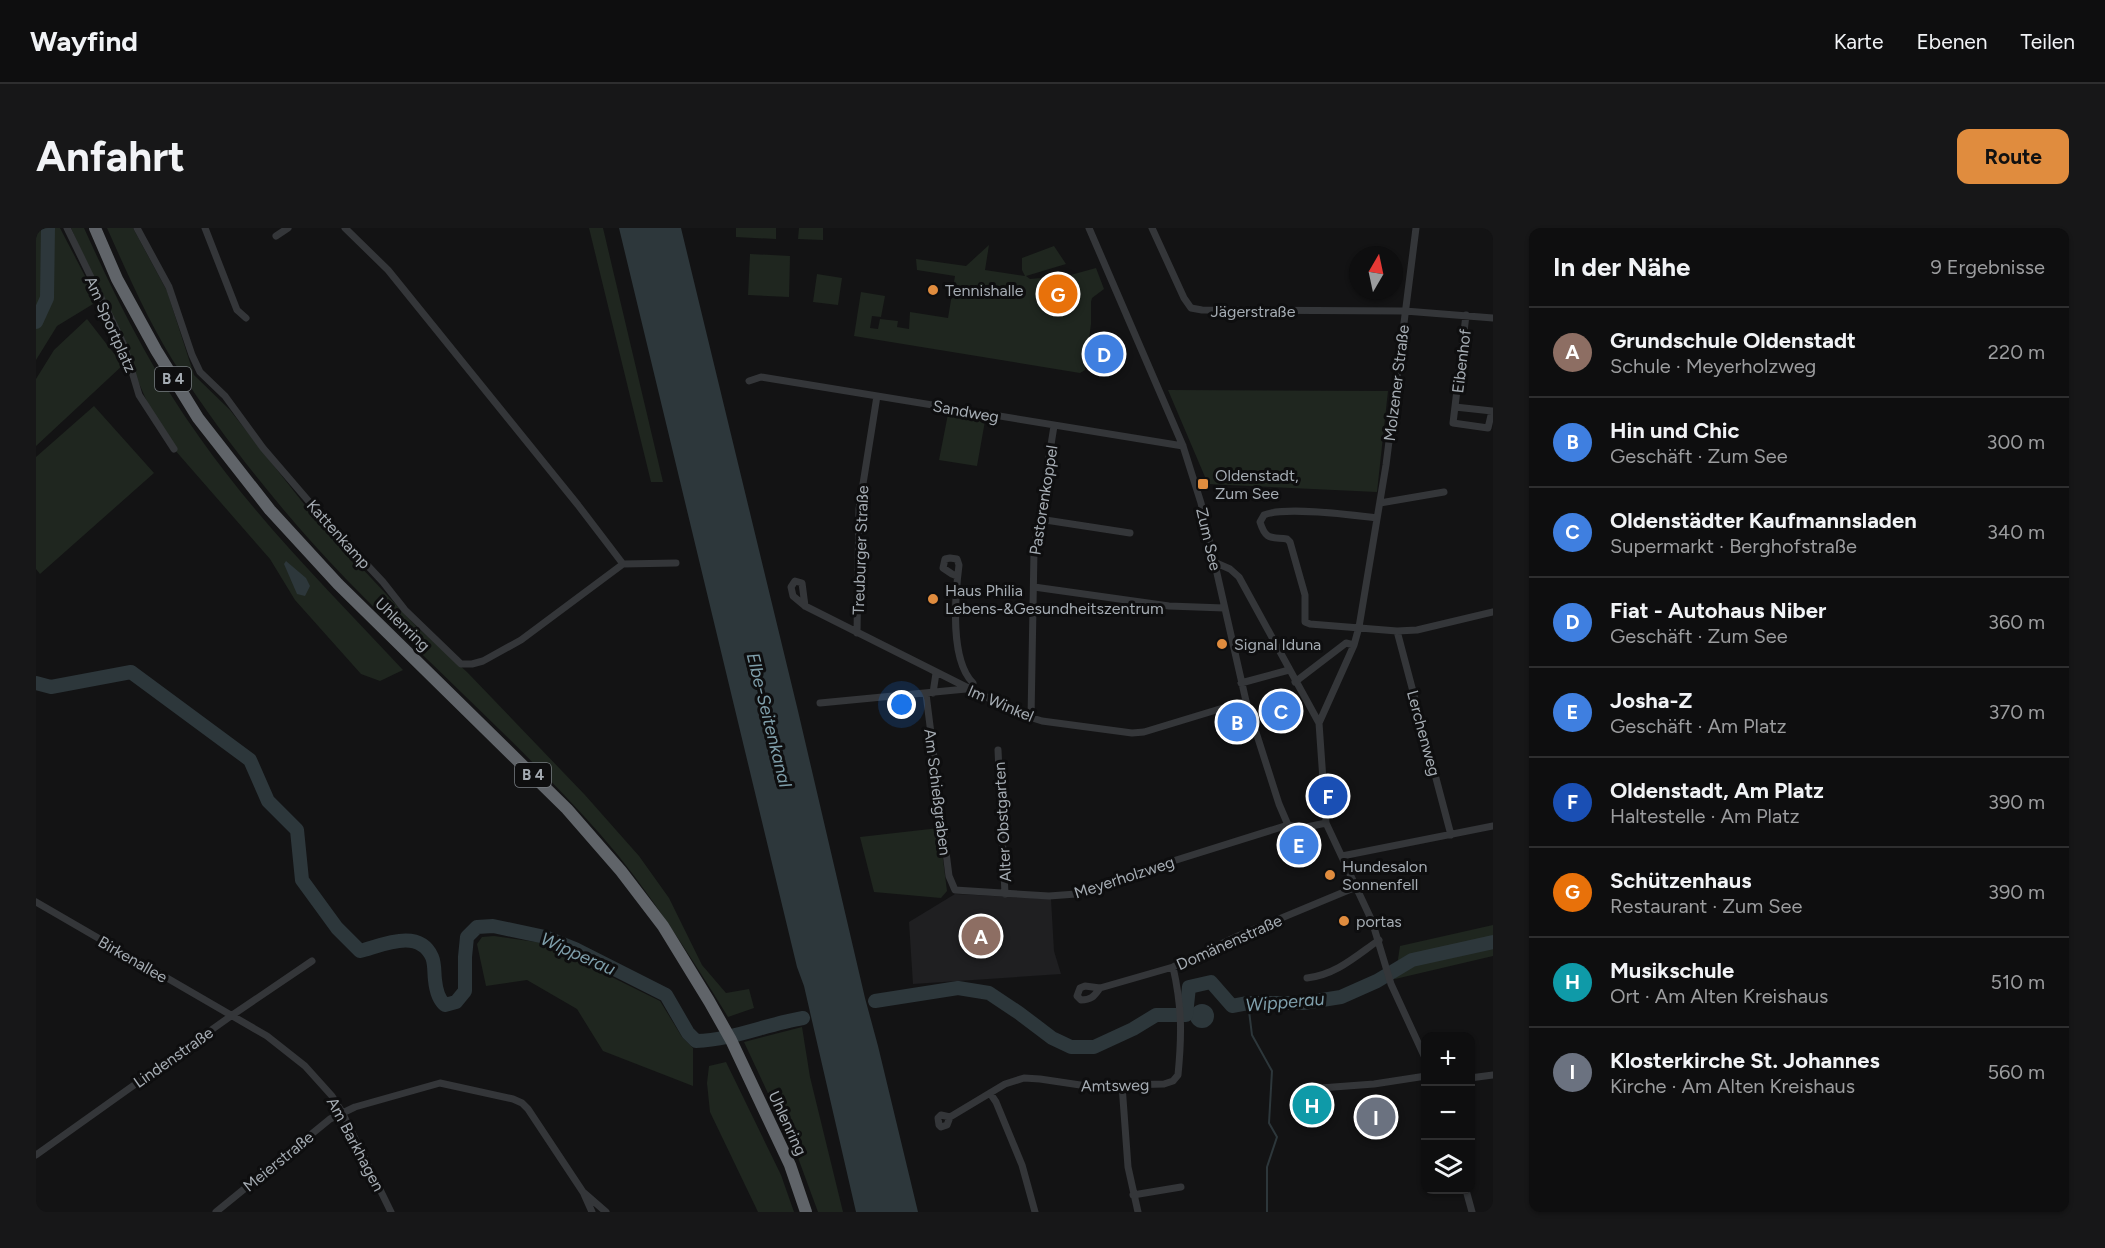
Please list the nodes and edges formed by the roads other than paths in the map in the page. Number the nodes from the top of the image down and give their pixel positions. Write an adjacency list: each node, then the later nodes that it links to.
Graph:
1 (67, 228): 20 (street, Am Sportplatz)
2 (95, 228): 82 (highway, Uhlenring / B 4)
3 (137, 228): 28 (street, Kattenkamp)
4 (205, 228): 13 (street)
5 (288, 228): 10 (street)
6 (345, 228): 28 (street)
7 (1089, 228): 19 (street, Zum See)
8 (1152, 228): 11 (street, Jägerstraße)
9 (1416, 228): 11 (street, Molzener Straße)
10 (276, 236)
11 (1405, 311): 12 (street); 22 (street, Molzener Straße)
12 (1466, 315): 14 (street); 17 (street, Eibenhof)
13 (246, 318)
14 (1493, 318)
15 (749, 381): 16 (street, Sandweg)
16 (877, 396): 18 (street, Sandweg); 36 (street, Treuburger Straße)
17 (1455, 407): 17 (street, Eibenhof)
18 (1054, 426): 19 (street, Sandweg); 24 (street, Pastorenkoppel)
19 (1184, 446): 26 (street, Zum See)
20 (174, 449)
21 (1444, 492): 22 (street)
22 (1380, 503): 23 (street, Molzener Straße)
23 (1377, 518): 34 (street, Molzener Straße); 34 (street)
24 (1039, 519): 25 (street); 30 (street, Pastorenkoppel)
25 (1130, 533)
26 (1214, 562): 32 (street, Zum See); 38 (street)
27 (676, 563): 28 (street)
28 (623, 564)
29 (957, 576): 42 (street)
30 (1034, 587): 32 (street); 46 (street, Pastorenkoppel)
31 (805, 606): 36 (street, Im Winkel)
32 (1224, 608): 40 (street, Zum See)
33 (1493, 612): 35 (street)
34 (1359, 627): 35 (street); 37 (street, Molzener Straße)
35 (1397, 631): 52 (street, Lerchenweg)
36 (857, 633): 39 (street, Im Winkel)
37 (1354, 645): 41 (street); 47 (street, Molzener Straße)
38 (1289, 670): 40 (street); 41 (street)
39 (936, 673): 42 (street, Im Winkel); 43 (street, Am Schießgraben)
40 (1241, 682): 44 (street, Zum See)
41 (1295, 682): 47 (street)
42 (967, 689): 43 (street); 46 (street, Im Winkel)
43 (929, 693): 45 (street); 55 (street, Am Schießgraben)
44 (1246, 701): 46 (street, Im Winkel); 50 (street, Zum See)
45 (820, 704)
46 (1031, 718)
47 (1319, 723): 49 (street, Molzener Straße)
48 (998, 750): 56 (street, Alter Obstgarten)
49 (1326, 823): 50 (street, Meyerholzweg); 53 (street)
50 (1288, 825): 56 (street, Meyerholzweg)
51 (1493, 826): 52 (street)
52 (1451, 834): 53 (street)
53 (1342, 856): 54 (street)
54 (1356, 887): 58 (street); 60 (street, Domänenstraße)
55 (955, 890): 56 (street, Meyerholzweg)
56 (1005, 894)
57 (36, 902): 63 (street, Birkenallee)
58 (1379, 940): 61 (street); 64 (street)
59 (312, 961): 63 (street, Lindenstraße)
60 (1173, 967): 62 (street, Domänenstraße); 68 (street, Amtsweg)
61 (1307, 978)
62 (1100, 988)
63 (231, 1016): 71 (street, Am Barkhagen); 73 (street, Lindenstraße)
64 (1421, 1051)
65 (1493, 1075): 67 (street)
66 (1421, 1077): 69 (street)
67 (1475, 1077)
68 (1122, 1085): 70 (street, Amtsweg); 77 (street)
69 (1307, 1089)
70 (990, 1093): 72 (street, Amtsweg); 83 (street)
71 (342, 1112): 75 (street, Meierstraße); 78 (street, Meierstraße); 79 (street, Am Barkhagen)
72 (950, 1117)
73 (36, 1155)
74 (1181, 1187): 77 (street)
75 (583, 1192): 80 (street); 81 (street)
76 (1467, 1194): 85 (street)
77 (1133, 1195): 84 (street)
78 (216, 1212)
79 (391, 1212)
80 (592, 1212)
81 (606, 1212)
82 (806, 1212)
83 (1035, 1212)
84 (1138, 1212)
85 (1471, 1212)

